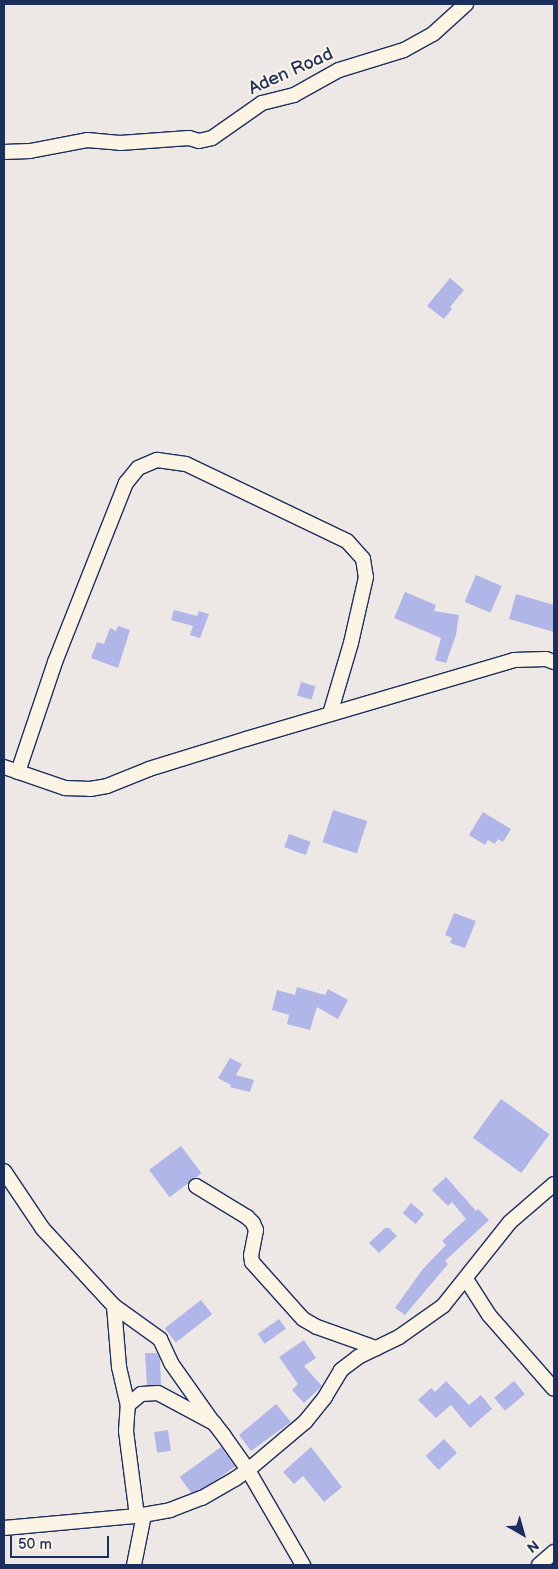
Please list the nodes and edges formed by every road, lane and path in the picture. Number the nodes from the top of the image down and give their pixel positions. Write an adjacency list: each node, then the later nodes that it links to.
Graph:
1 (466, 4): 2 (street, Aden Road)
2 (4, 152)
3 (554, 662): 4 (street)
4 (330, 714): 6 (street); 6 (street)
5 (4, 768): 6 (street)
6 (18, 772)
7 (4, 1171): 11 (street)
8 (554, 1184): 10 (street)
9 (196, 1186): 12 (street)
10 (466, 1279): 12 (street); 13 (street)
11 (114, 1306): 14 (street); 15 (street)
12 (376, 1348): 16 (street)
13 (554, 1389)
14 (128, 1405): 15 (street); 17 (street)
15 (214, 1423): 16 (street)
16 (248, 1470): 17 (street); 21 (street)
17 (141, 1516): 18 (street); 20 (street)
18 (4, 1528)
19 (554, 1552): 22 (street)
20 (134, 1565)
21 (302, 1565)
22 (540, 1565)

